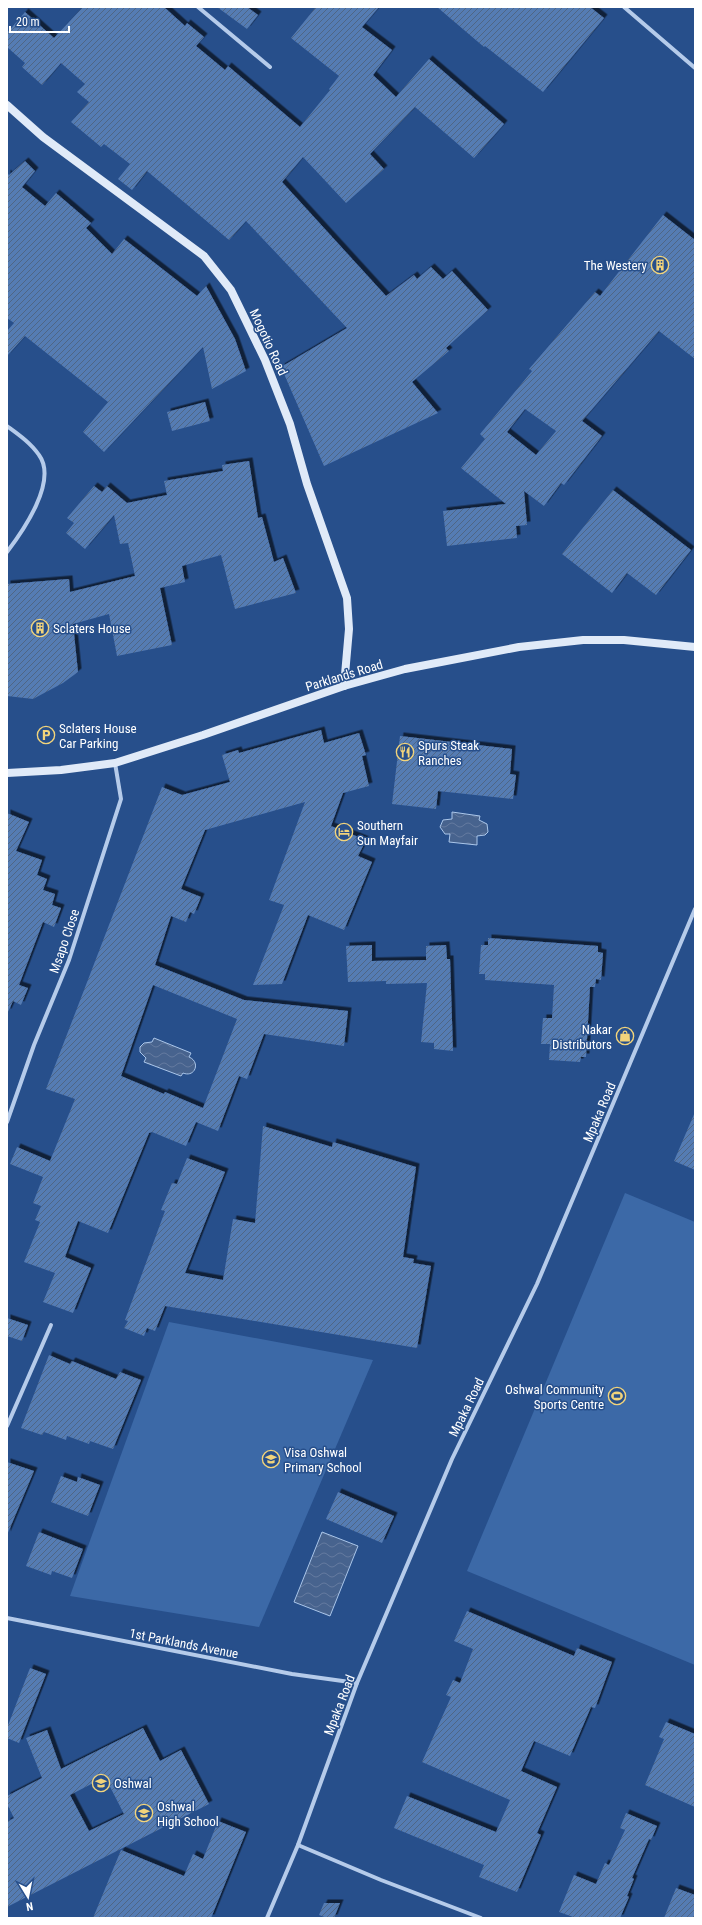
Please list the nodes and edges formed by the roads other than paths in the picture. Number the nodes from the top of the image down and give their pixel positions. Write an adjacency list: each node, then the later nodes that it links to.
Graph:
1 (198, 7): 3 (street)
2 (624, 7): 4 (street)
3 (270, 67)
4 (695, 68)
5 (7, 105): 9 (main road, Mogotio Road)
6 (7, 426): 7 (street)
7 (7, 552)
8 (695, 647): 9 (main road, Parklands Road)
9 (344, 686): 10 (main road, Parklands Road)
10 (115, 762): 11 (main road, Parklands Road); 13 (street, Msapo Close)
11 (7, 773)
12 (695, 909): 17 (street, Mpaka Road)
13 (7, 1122)
14 (51, 1326): 15 (street)
15 (7, 1426)
16 (7, 1618): 17 (street, 1st Parklands Avenue)
17 (357, 1683): 18 (street, Mpaka Road)
18 (298, 1845): 19 (street, Mpaka Road); 20 (street)
19 (267, 1918)
20 (481, 1918)

